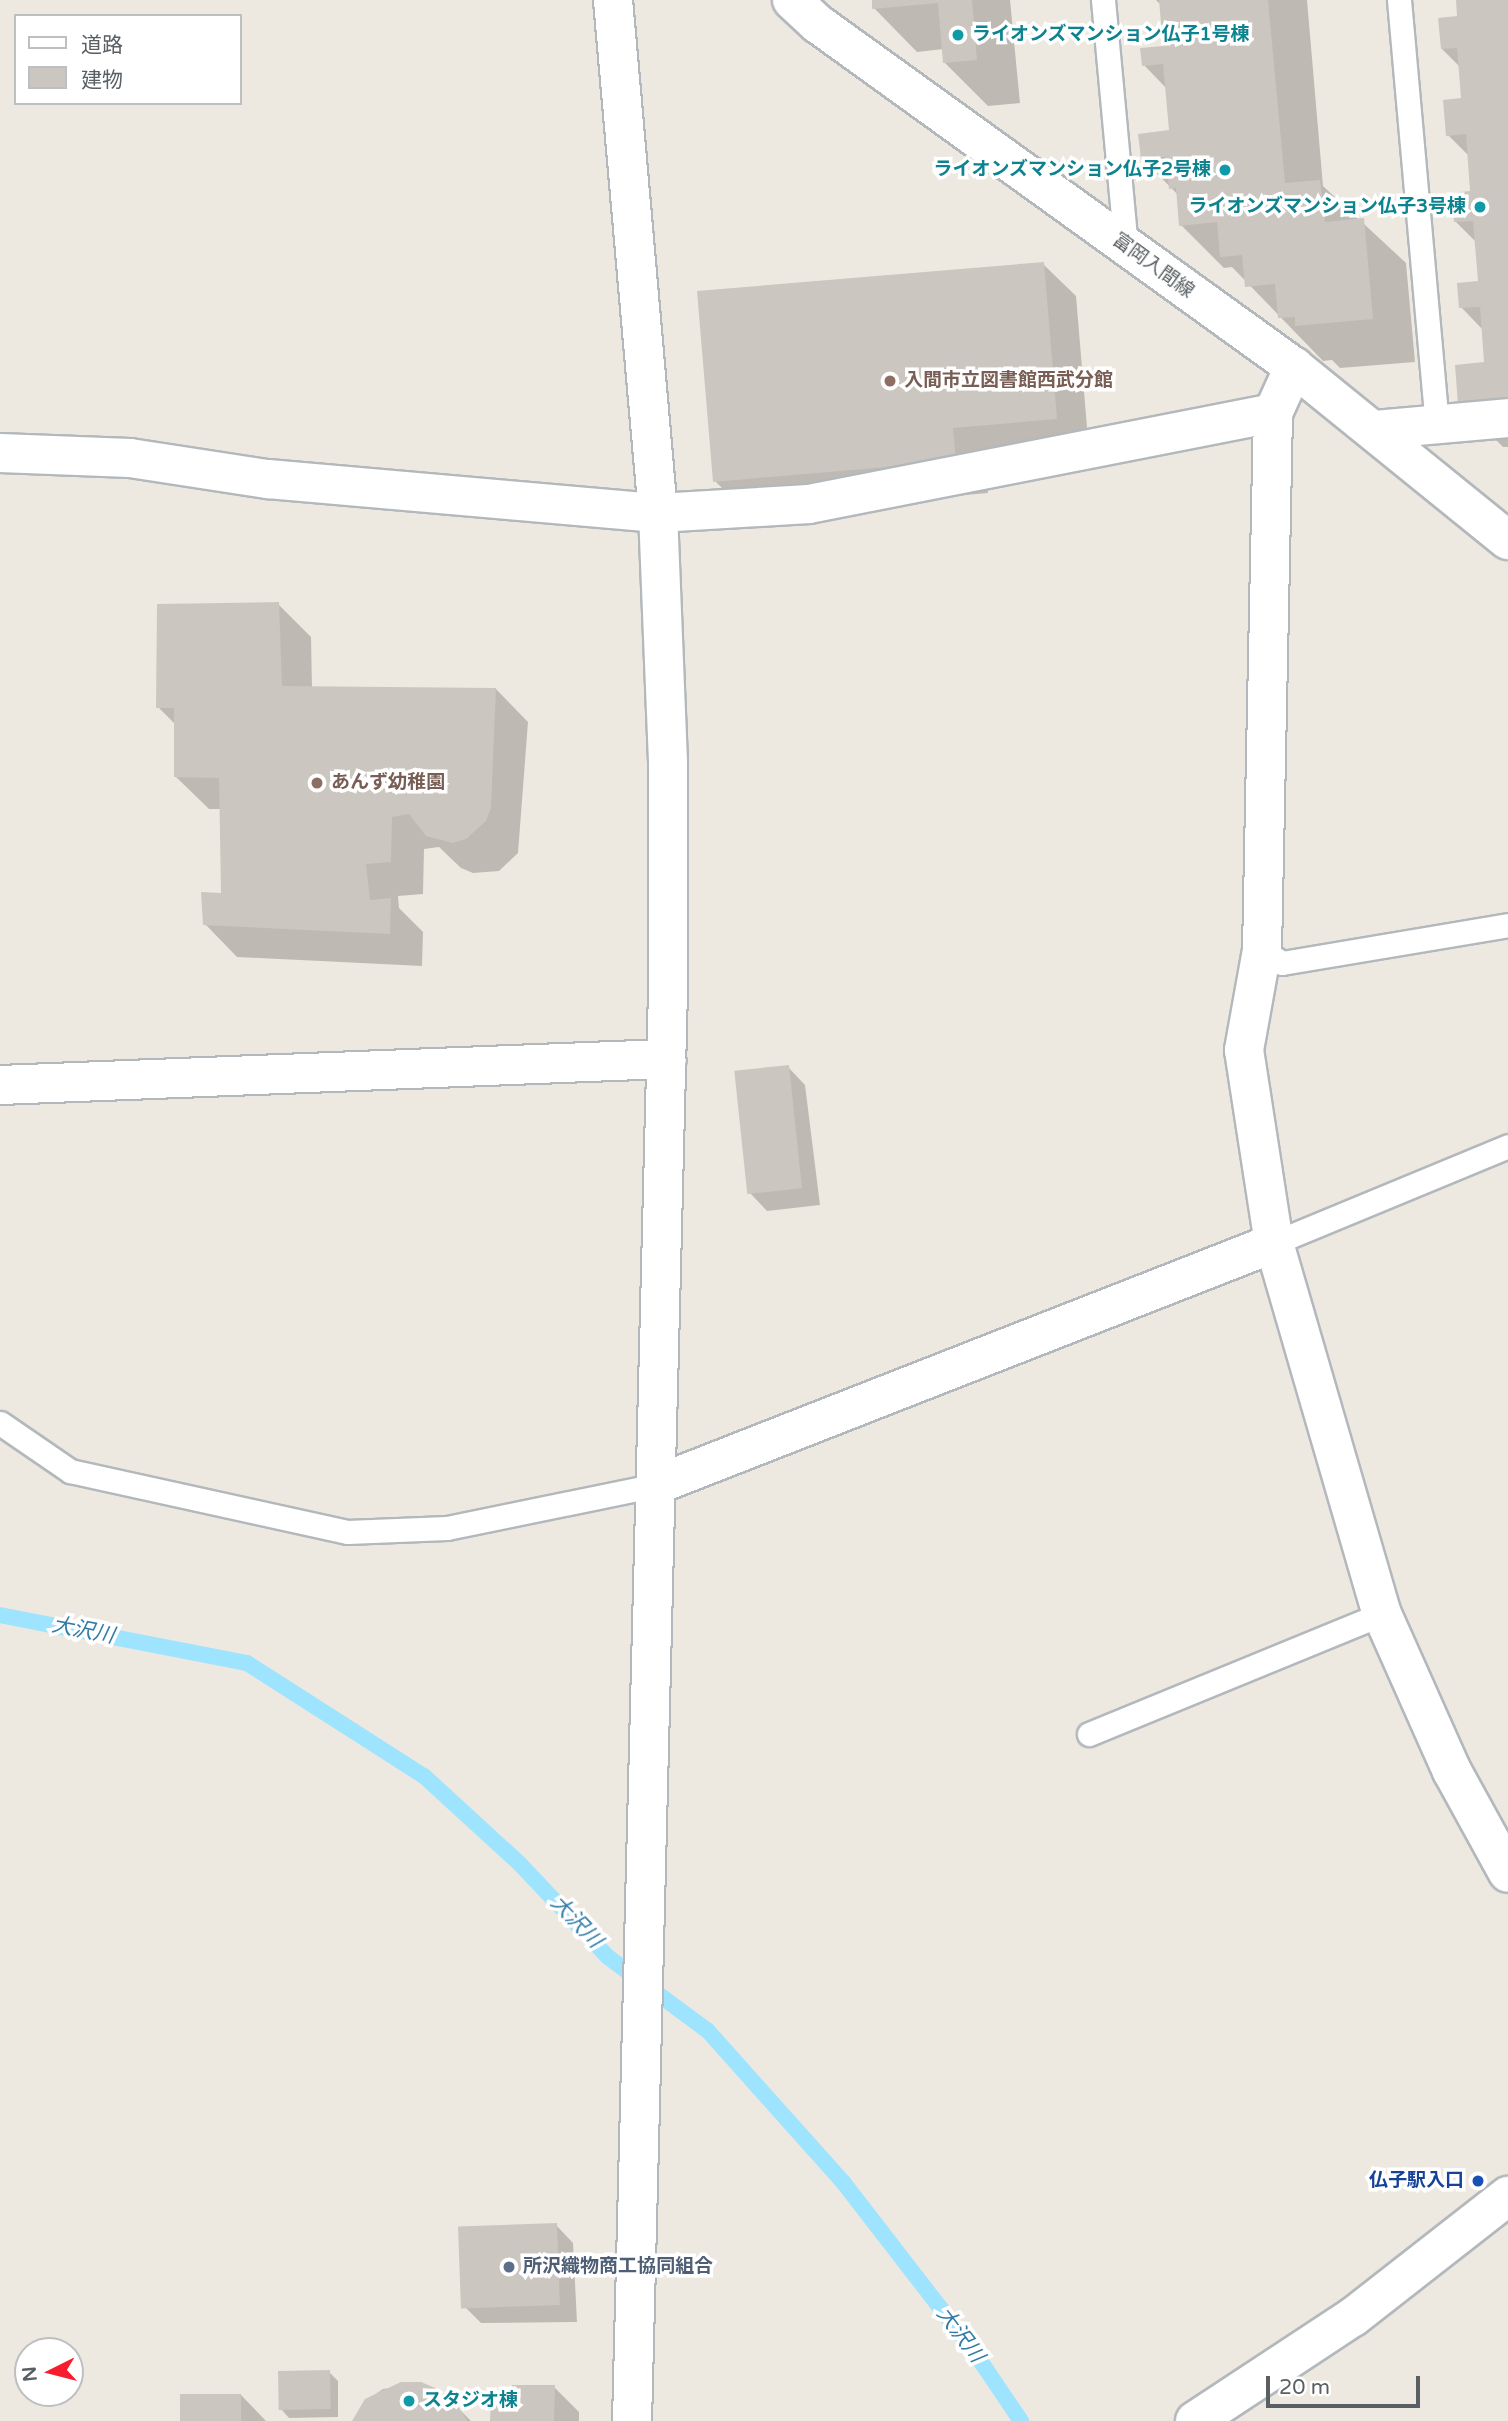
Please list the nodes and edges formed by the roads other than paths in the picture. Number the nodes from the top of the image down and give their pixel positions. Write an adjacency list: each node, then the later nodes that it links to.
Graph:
1 (613, 0): 12 (street)
2 (792, 0): 5 (street, 富岡入間線)
3 (1103, 0): 5 (lane)
4 (1398, 0): 9 (lane)
5 (1126, 246): 6 (street, 富岡入間線)
6 (1294, 367): 7 (street); 10 (street, 富岡入間線)
7 (1273, 413): 12 (street); 15 (street)
8 (1508, 418): 9 (street)
9 (1437, 425): 10 (street)
10 (1374, 430): 13 (street, 富岡入間線)
11 (0, 453): 12 (street)
12 (657, 513): 16 (street)
13 (1508, 540)
14 (1508, 925): 15 (lane)
15 (1262, 950): 19 (street)
16 (666, 1059): 17 (street); 21 (street)
17 (0, 1085)
18 (1508, 1146): 19 (lane)
19 (1274, 1243): 21 (street); 22 (street)
20 (0, 1423): 21 (lane)
21 (656, 1485): 26 (street)
22 (1382, 1614): 23 (lane); 24 (street)
23 (1089, 1734)
24 (1508, 1873)
25 (1508, 2196): 27 (street)
26 (632, 2421)
27 (1195, 2421)

